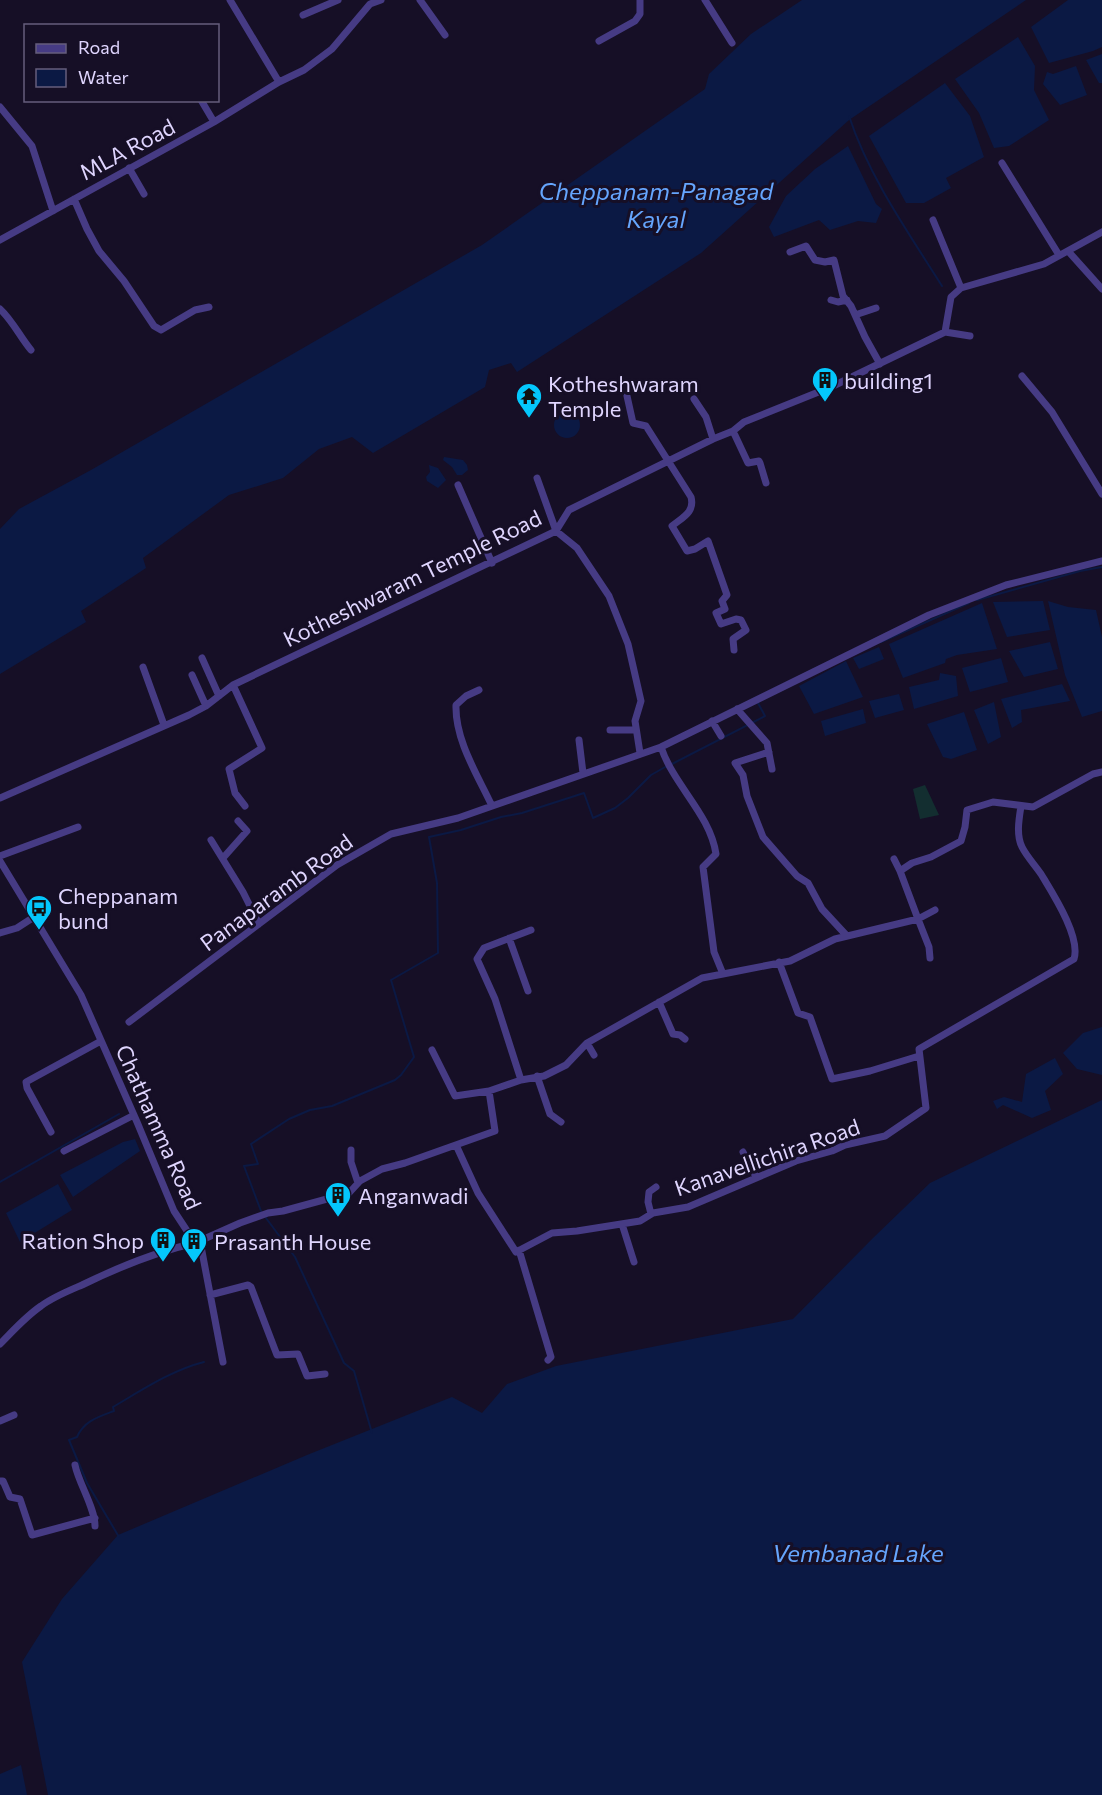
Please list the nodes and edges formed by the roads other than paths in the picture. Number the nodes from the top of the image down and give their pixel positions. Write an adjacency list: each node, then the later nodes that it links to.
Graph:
1 (230, 0): 12 (street)
2 (338, 0): 8 (street)
3 (381, 0): 7 (street, MLA Road)
4 (420, 0): 9 (street)
5 (640, 0): 10 (street)
6 (705, 0): 11 (street)
7 (369, 2): 12 (street, MLA Road)
8 (303, 15)
9 (445, 35)
10 (599, 41)
11 (732, 43)
12 (279, 82): 15 (street, MLA Road)
13 (202, 102): 15 (street)
14 (0, 107): 20 (street)
15 (214, 123): 17 (street, MLA Road)
16 (1002, 163): 26 (street)
17 (129, 168): 18 (street); 19 (street, MLA Road)
18 (144, 194)
19 (74, 199): 20 (street, MLA Road); 31 (street)
20 (53, 211): 23 (street, MLA Road)
21 (933, 220): 27 (street)
22 (1102, 232): 24 (street)
23 (0, 240)
24 (1068, 250): 26 (street); 28 (street)
25 (790, 252): 30 (street)
26 (1059, 255): 27 (street)
27 (961, 288): 35 (street)
28 (1102, 289)
29 (831, 300): 30 (street)
30 (847, 300): 34 (street)
31 (209, 308)
32 (876, 308): 34 (street)
33 (0, 309): 37 (street)
34 (855, 315): 38 (street)
35 (945, 332): 36 (street); 38 (street, Kotheshwaram Temple Road)
36 (970, 336)
37 (32, 350)
38 (880, 364): 42 (street, Kotheshwaram Temple Road)
39 (1022, 376): 48 (street)
40 (627, 396): 44 (street)
41 (694, 399): 43 (street)
42 (733, 431): 43 (street, Kotheshwaram Temple Road); 46 (street)
43 (713, 439): 44 (street, Kotheshwaram Temple Road)
44 (669, 461): 49 (street, Kotheshwaram Temple Road); 52 (street)
45 (537, 478): 49 (street)
46 (766, 483)
47 (458, 485): 51 (street)
48 (1102, 494)
49 (556, 531): 51 (street, Kotheshwaram Temple Road); 64 (street)
50 (1102, 561): 60 (street, Panaparamb Road)
51 (492, 563): 56 (street, Kotheshwaram Temple Road)
52 (734, 650)
53 (202, 658): 58 (street)
54 (142, 667): 62 (street)
55 (192, 675): 59 (street)
56 (233, 685): 58 (street, Kotheshwaram Temple Road); 74 (street)
57 (479, 690): 75 (street)
58 (219, 696): 59 (street, Kotheshwaram Temple Road)
59 (206, 706): 62 (street, Kotheshwaram Temple Road)
60 (737, 708): 61 (street, Panaparamb Road); 68 (street)
61 (712, 721): 65 (street); 67 (street, Panaparamb Road)
62 (164, 725): 73 (street, Kotheshwaram Temple Road)
63 (610, 730): 64 (street)
64 (635, 730): 69 (street)
65 (721, 736)
66 (579, 740): 72 (street)
67 (661, 747): 69 (street, Panaparamb Road); 94 (street)
68 (769, 752): 70 (street); 90 (street)
69 (639, 753): 72 (street, Panaparamb Road)
70 (772, 769)
71 (1102, 772): 76 (street)
72 (583, 773): 75 (street, Panaparamb Road)
73 (0, 798)
74 (245, 806)
75 (492, 806): 87 (street, Panaparamb Road)
76 (1021, 806): 83 (street); 103 (street)
77 (238, 821): 80 (street)
78 (78, 827): 81 (street)
79 (211, 840): 80 (street)
80 (223, 858): 87 (street)
81 (0, 859): 85 (street, Chathamma Road)
82 (894, 859): 83 (street)
83 (900, 871): 86 (street)
84 (935, 910): 86 (street)
85 (34, 917): 89 (street); 99 (street, Chathamma Road)
86 (918, 919): 90 (street); 92 (street)
87 (259, 924): 97 (street, Panaparamb Road)
88 (531, 930): 91 (street)
89 (0, 933)
90 (847, 936): 93 (street)
91 (509, 938): 95 (street); 105 (street)
92 (930, 958)
93 (779, 962): 94 (street); 103 (street)
94 (723, 974): 96 (street)
95 (528, 991)
96 (659, 1002): 98 (street); 100 (street)
97 (129, 1022)
98 (685, 1039)
99 (101, 1041): 107 (street, Chathamma Road); 109 (street)
100 (587, 1043): 102 (street); 104 (street)
101 (432, 1050): 106 (street)
102 (594, 1055)
103 (919, 1056): 114 (street, Kanavellichira Road)
104 (537, 1076): 105 (street); 108 (street)
105 (521, 1080): 106 (street)
106 (489, 1091): 110 (street)
107 (134, 1115): 112 (street); 119 (street, Chathamma Road)
108 (561, 1122)
109 (51, 1132)
110 (456, 1145): 115 (street); 120 (street)
111 (351, 1150): 115 (street)
112 (64, 1151)
113 (743, 1152): 114 (street)
114 (756, 1177): 117 (street, Kanavellichira Road)
115 (358, 1183): 119 (street)
116 (656, 1186): 117 (street)
117 (651, 1214): 118 (street, Kanavellichira Road)
118 (622, 1224): 120 (street, Kanavellichira Road); 121 (street)
119 (198, 1242): 122 (street); 123 (street, Chathamma Road)
120 (519, 1250): 124 (street)
121 (634, 1262)
122 (210, 1294): 125 (street); 126 (street)
123 (1, 1342)
124 (548, 1360)
125 (223, 1362)
126 (325, 1374)
127 (14, 1415): 128 (street)
128 (0, 1421)
129 (75, 1465): 130 (street)
130 (0, 1481)

